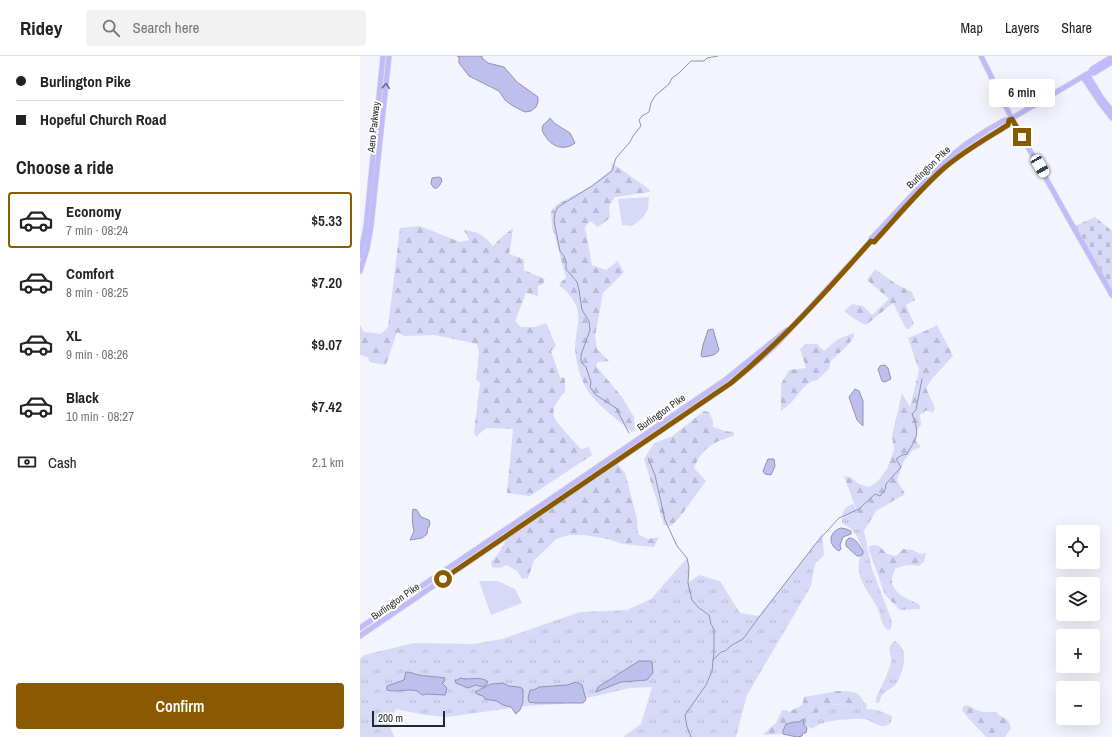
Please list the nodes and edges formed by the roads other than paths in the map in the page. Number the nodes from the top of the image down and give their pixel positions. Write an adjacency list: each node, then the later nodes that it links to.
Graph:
1 (383, 56): 10 (main road, Aero Parkway)
2 (389, 56): 11 (main road, Aero Parkway, one-way to 2)
3 (981, 56): 9 (main road)
4 (1112, 57): 6 (main road, Burlington Pike)
5 (1112, 62): 6 (main road, Burlington Pike)
6 (1087, 75): 7 (main road); 8 (main road); 9 (main road, Burlington Pike)
7 (1112, 111)
8 (1112, 118)
9 (1010, 120): 12 (main road); 13 (main road, Burlington Pike)
10 (360, 256)
11 (360, 271)
12 (1112, 295)
13 (790, 328): 14 (main road, Burlington Pike); 15 (main road, Burlington Pike)
14 (360, 628)
15 (360, 636)

